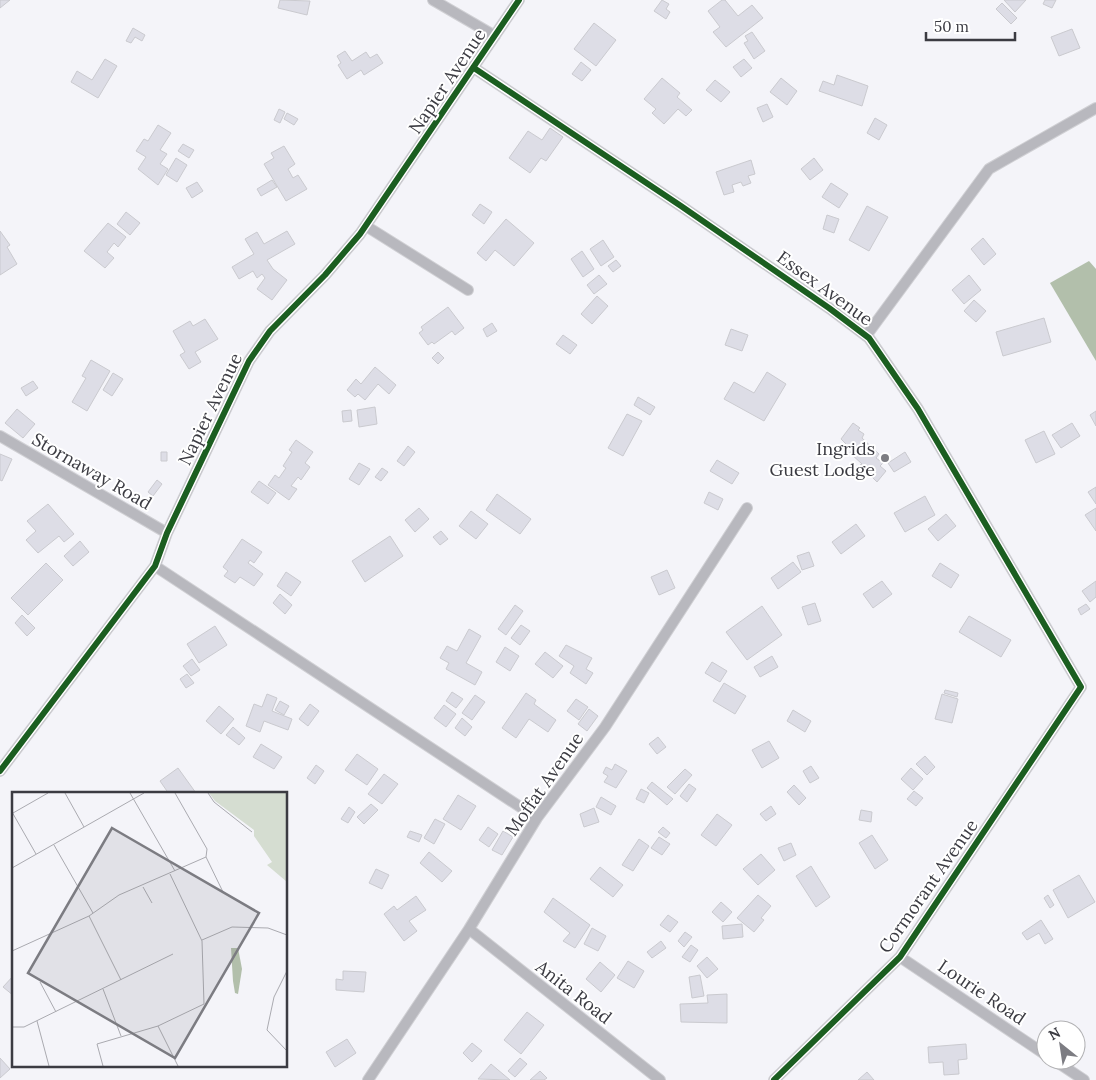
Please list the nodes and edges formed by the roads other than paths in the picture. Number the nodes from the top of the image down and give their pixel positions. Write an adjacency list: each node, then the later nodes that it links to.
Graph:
1 (433, 0): 3 (street)
2 (519, 0): 3 (street, Napier Avenue)
3 (495, 36): 4 (street, Napier Avenue)
4 (474, 68): 6 (street, Napier Avenue); 8 (street, Essex Avenue)
5 (1096, 108): 8 (street)
6 (366, 226): 7 (street); 11 (street, Napier Avenue)
7 (468, 290)
8 (866, 336): 13 (street, Essex Avenue)
9 (0, 436): 11 (street, Stornaway Road)
10 (747, 508): 15 (street, Moffat Avenue)
11 (167, 533): 12 (street, Napier Avenue)
12 (155, 566): 14 (street, Napier Avenue); 15 (street)
13 (1081, 687): 17 (street, Cormorant Avenue)
14 (0, 771)
15 (537, 818): 16 (street, Moffat Avenue)
16 (469, 929): 20 (street, Moffat Avenue); 21 (street, Anita Road)
17 (900, 957): 18 (street, Lourie Road); 22 (street, Cormorant Avenue)
18 (1036, 1048)
19 (1069, 1070): 23 (street)
20 (368, 1080)
21 (660, 1080)
22 (774, 1080)
23 (1084, 1080)

